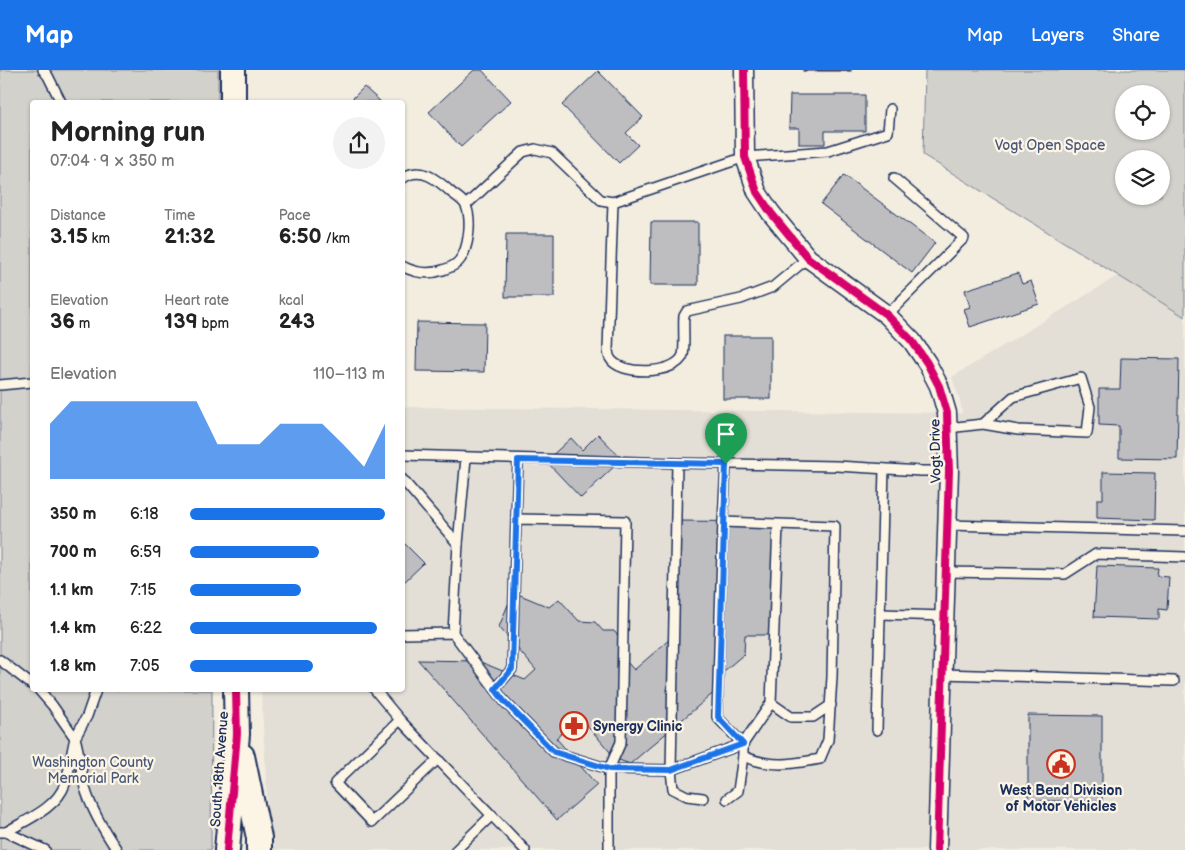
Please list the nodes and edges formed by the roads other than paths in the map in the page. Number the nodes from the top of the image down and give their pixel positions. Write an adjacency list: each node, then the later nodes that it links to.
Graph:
1 (43, 70): 4 (lane)
2 (233, 70): 5 (street)
3 (744, 70): 7 (street, Vogt Drive)
4 (60, 100)
5 (233, 100)
6 (890, 109): 7 (lane)
7 (745, 157): 10 (lane); 12 (street, Vogt Drive)
8 (405, 177): 11 (lane)
9 (894, 178): 14 (lane)
10 (613, 202): 11 (lane); 12 (lane)
11 (466, 205): 13 (lane)
12 (808, 258): 14 (street, Vogt Drive)
13 (405, 268)
14 (887, 316): 18 (street, Vogt Drive)
15 (30, 382): 16 (lane)
16 (0, 385)
17 (983, 424): 17 (lane); 18 (lane)
18 (948, 428): 25 (street, Vogt Drive)
19 (405, 455): 20 (lane)
20 (466, 458): 21 (lane); 32 (lane)
21 (518, 460): 22 (lane); 27 (lane)
22 (677, 463): 23 (lane); 58 (lane)
23 (726, 464): 24 (lane); 28 (lane)
24 (884, 469): 25 (lane); 35 (lane)
25 (948, 471): 30 (street, Vogt Drive)
26 (405, 482): 32 (lane)
27 (516, 519): 43 (lane); 57 (lane)
28 (723, 522): 29 (lane); 54 (lane)
29 (778, 524): 48 (lane); 49 (lane)
30 (947, 525): 31 (lane); 34 (street, Vogt Drive)
31 (1185, 531)
32 (458, 544): 37 (lane)
33 (1185, 558): 34 (lane)
34 (945, 572): 36 (street, Vogt Drive)
35 (881, 614): 36 (lane); 51 (lane)
36 (944, 616): 40 (street, Vogt Drive)
37 (453, 633): 38 (lane); 43 (lane)
38 (405, 634)
39 (0, 660): 42 (lane)
40 (942, 674): 41 (lane); 70 (street, Vogt Drive)
41 (1174, 681)
42 (30, 683)
43 (495, 689): 57 (lane)
44 (41, 692): 53 (lane)
45 (95, 692): 53 (lane)
46 (236, 692): 52 (street, South 18th Avenue)
47 (377, 692): 50 (lane)
48 (771, 703): 49 (lane); 54 (lane)
49 (830, 705): 55 (lane)
50 (400, 720): 56 (lane); 56 (lane)
51 (877, 730)
52 (237, 734): 65 (street, South 18th Avenue); 66 (street, South 18th Avenue)
53 (75, 738): 62 (lane); 64 (lane)
54 (743, 744): 55 (lane); 58 (lane)
55 (743, 756): 60 (lane)
56 (438, 759): 61 (lane)
57 (609, 769): 58 (lane); 69 (lane)
58 (671, 770): 59 (lane)
59 (703, 798)
60 (727, 799)
61 (492, 815): 67 (lane); 68 (lane)
62 (3, 832): 63 (lane)
63 (44, 850)
64 (117, 850)
65 (227, 850)
66 (259, 850)
67 (456, 850)
68 (525, 850)
69 (609, 850)
70 (937, 850)

